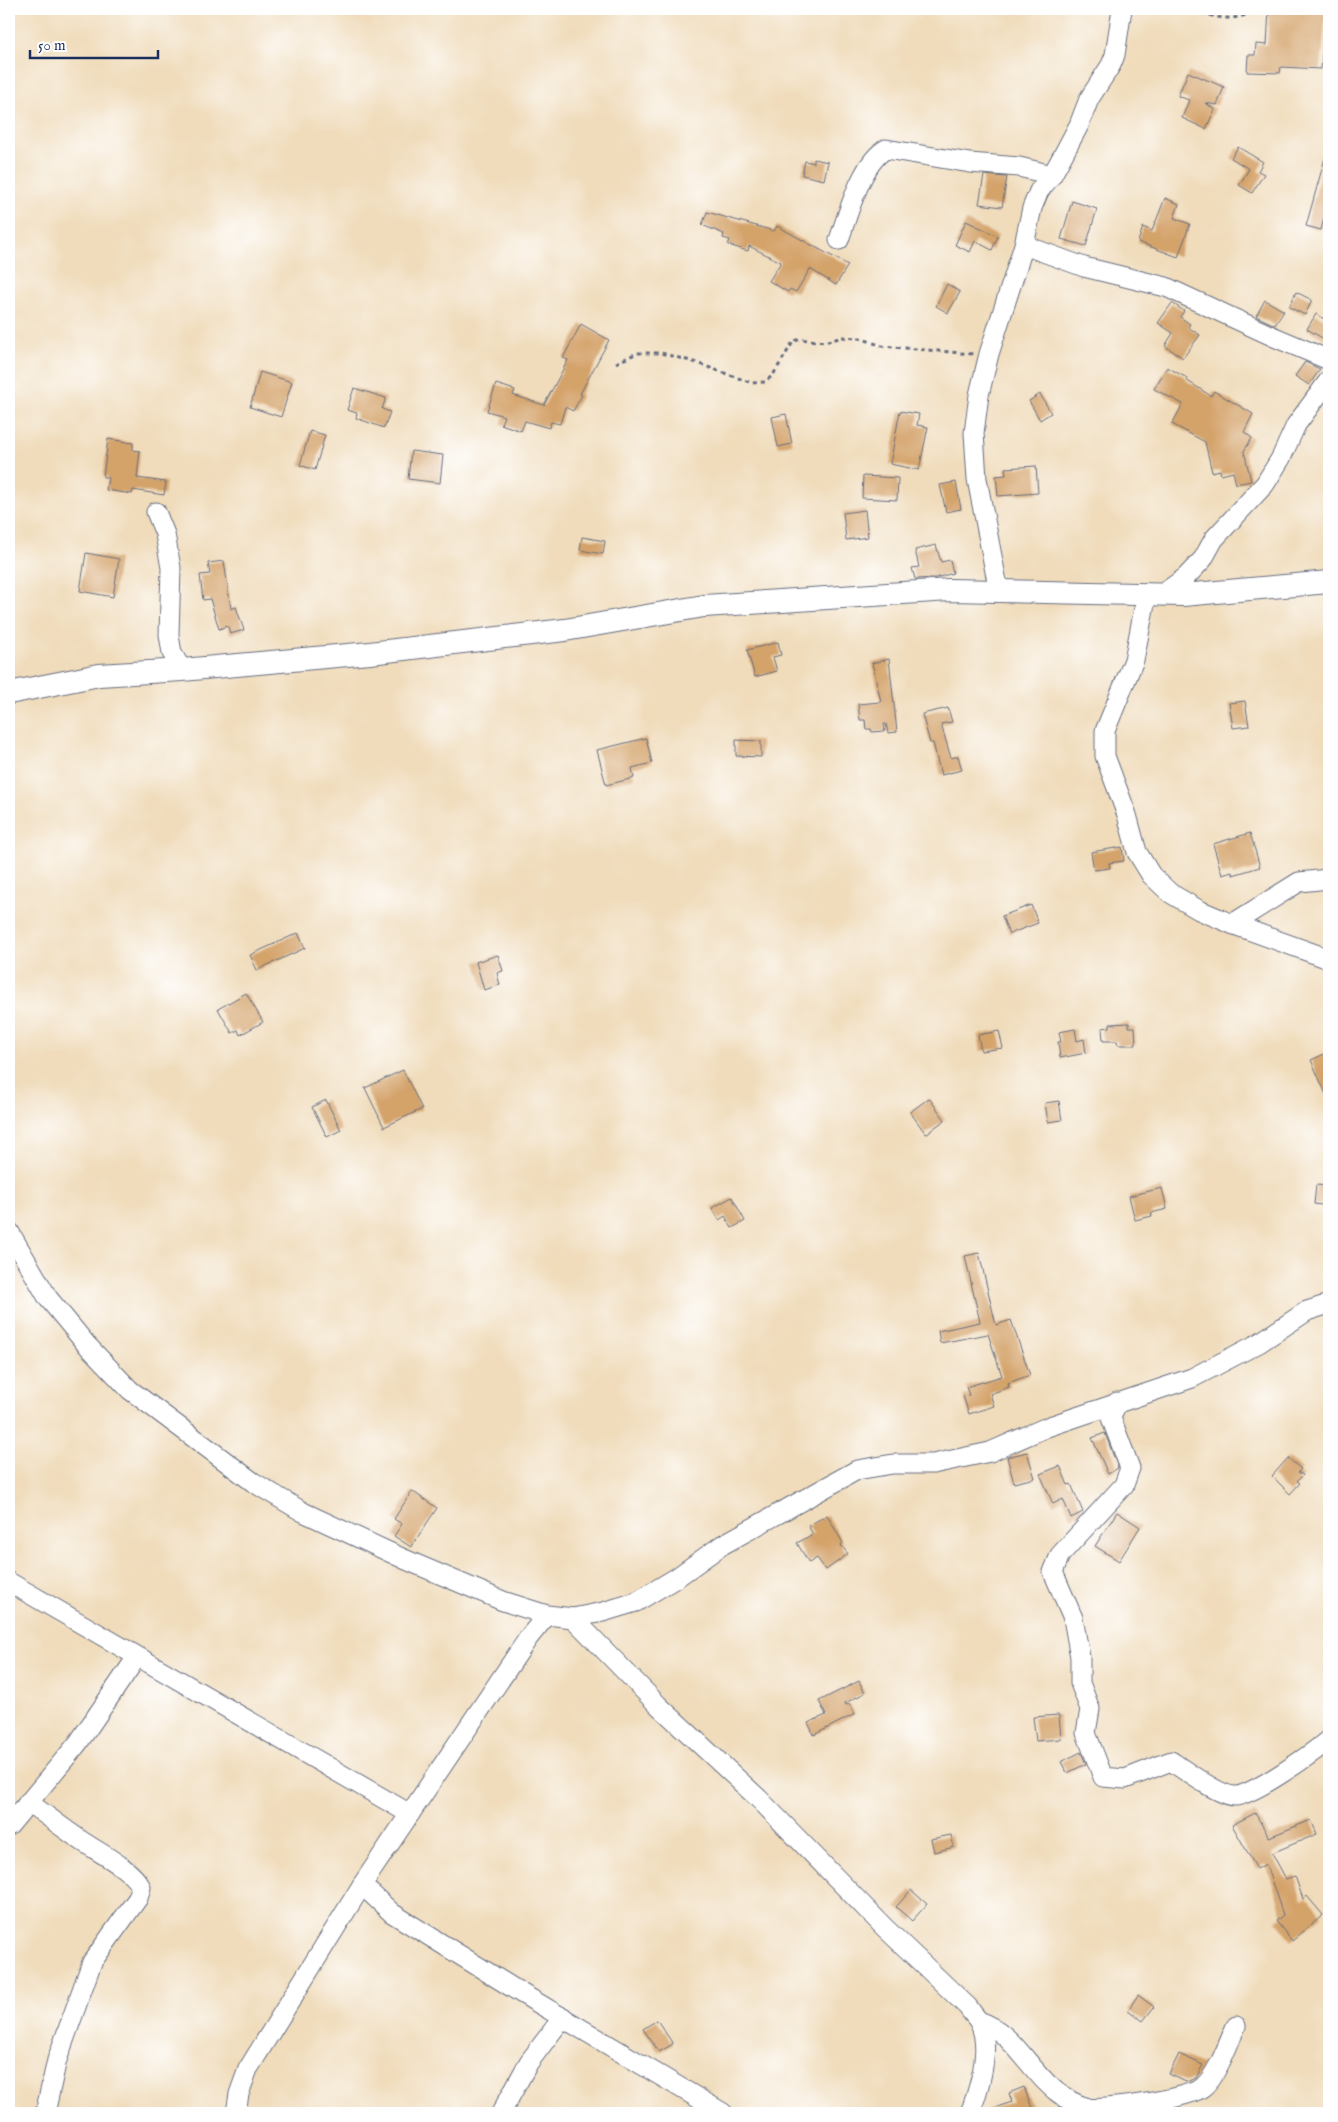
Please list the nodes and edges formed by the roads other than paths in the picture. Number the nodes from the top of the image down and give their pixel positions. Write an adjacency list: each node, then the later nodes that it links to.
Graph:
1 (1122, 9): 2 (street)
2 (1052, 175): 3 (street); 4 (street)
3 (839, 240)
4 (1024, 245): 5 (street); 9 (street)
5 (1329, 360)
6 (1329, 380): 10 (street)
7 (156, 512): 11 (street)
8 (1329, 582): 10 (street)
9 (999, 592): 10 (street); 11 (street)
10 (1155, 593): 14 (street)
11 (182, 670): 12 (street)
12 (9, 693)
13 (1329, 878): 14 (street)
14 (1232, 924): 15 (street)
15 (1329, 958)
16 (9, 1231): 20 (street)
17 (1329, 1304): 18 (street)
18 (1117, 1402): 21 (street); 23 (street)
19 (9, 1582): 22 (street)
20 (547, 1614): 21 (street); 25 (street)
21 (573, 1618): 29 (street)
22 (137, 1657): 24 (street); 25 (street)
23 (1329, 1739)
24 (28, 1802): 26 (street); 31 (street)
25 (410, 1814): 27 (street)
26 (9, 1826)
27 (362, 1885): 28 (street); 32 (street)
28 (563, 2017): 33 (street); 34 (street)
29 (979, 2021): 30 (street); 35 (street)
30 (1236, 2026)
31 (45, 2113)
32 (236, 2113)
33 (501, 2113)
34 (722, 2113)
35 (970, 2113)

